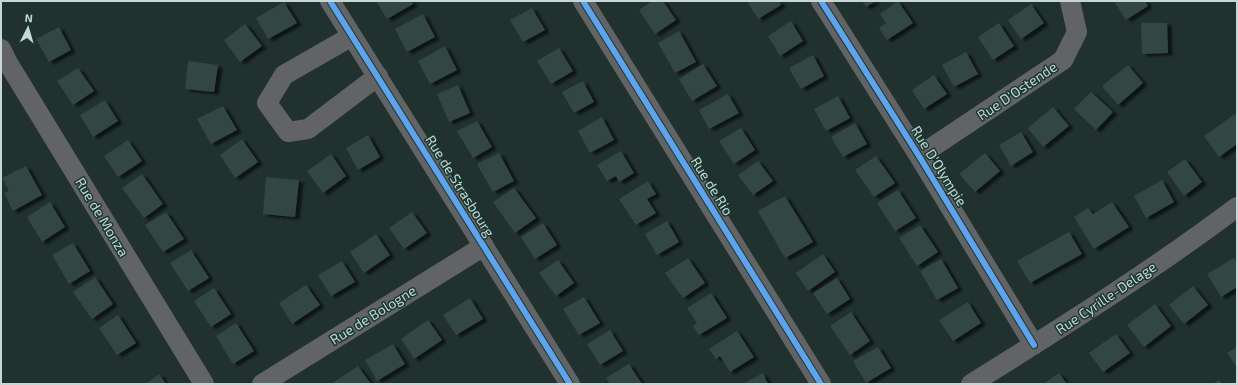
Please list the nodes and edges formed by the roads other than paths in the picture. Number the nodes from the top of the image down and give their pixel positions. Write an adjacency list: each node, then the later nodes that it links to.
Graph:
1 (330, 1): 5 (street, Rue de Strasbourg)
2 (583, 1): 15 (street, Rue de Rio)
3 (822, 1): 8 (street, Rue D'Olympie)
4 (1070, 1): 8 (street, Rue D'Ostende)
5 (352, 36): 7 (street, Rue de Strasbourg); 7 (street)
6 (3, 59): 12 (street, Rue de Monza)
7 (378, 76): 10 (street, Rue de Strasbourg)
8 (919, 156): 11 (street, Rue D'Olympie)
9 (1237, 207): 11 (street, Rue Cyrille-Delage)
10 (484, 246): 13 (street, Rue de Bologne); 14 (street, Rue de Strasbourg)
11 (1034, 345): 16 (street, Rue Cyrille-Delage)
12 (204, 384)
13 (262, 384)
14 (570, 384)
15 (821, 384)
16 (971, 384)

